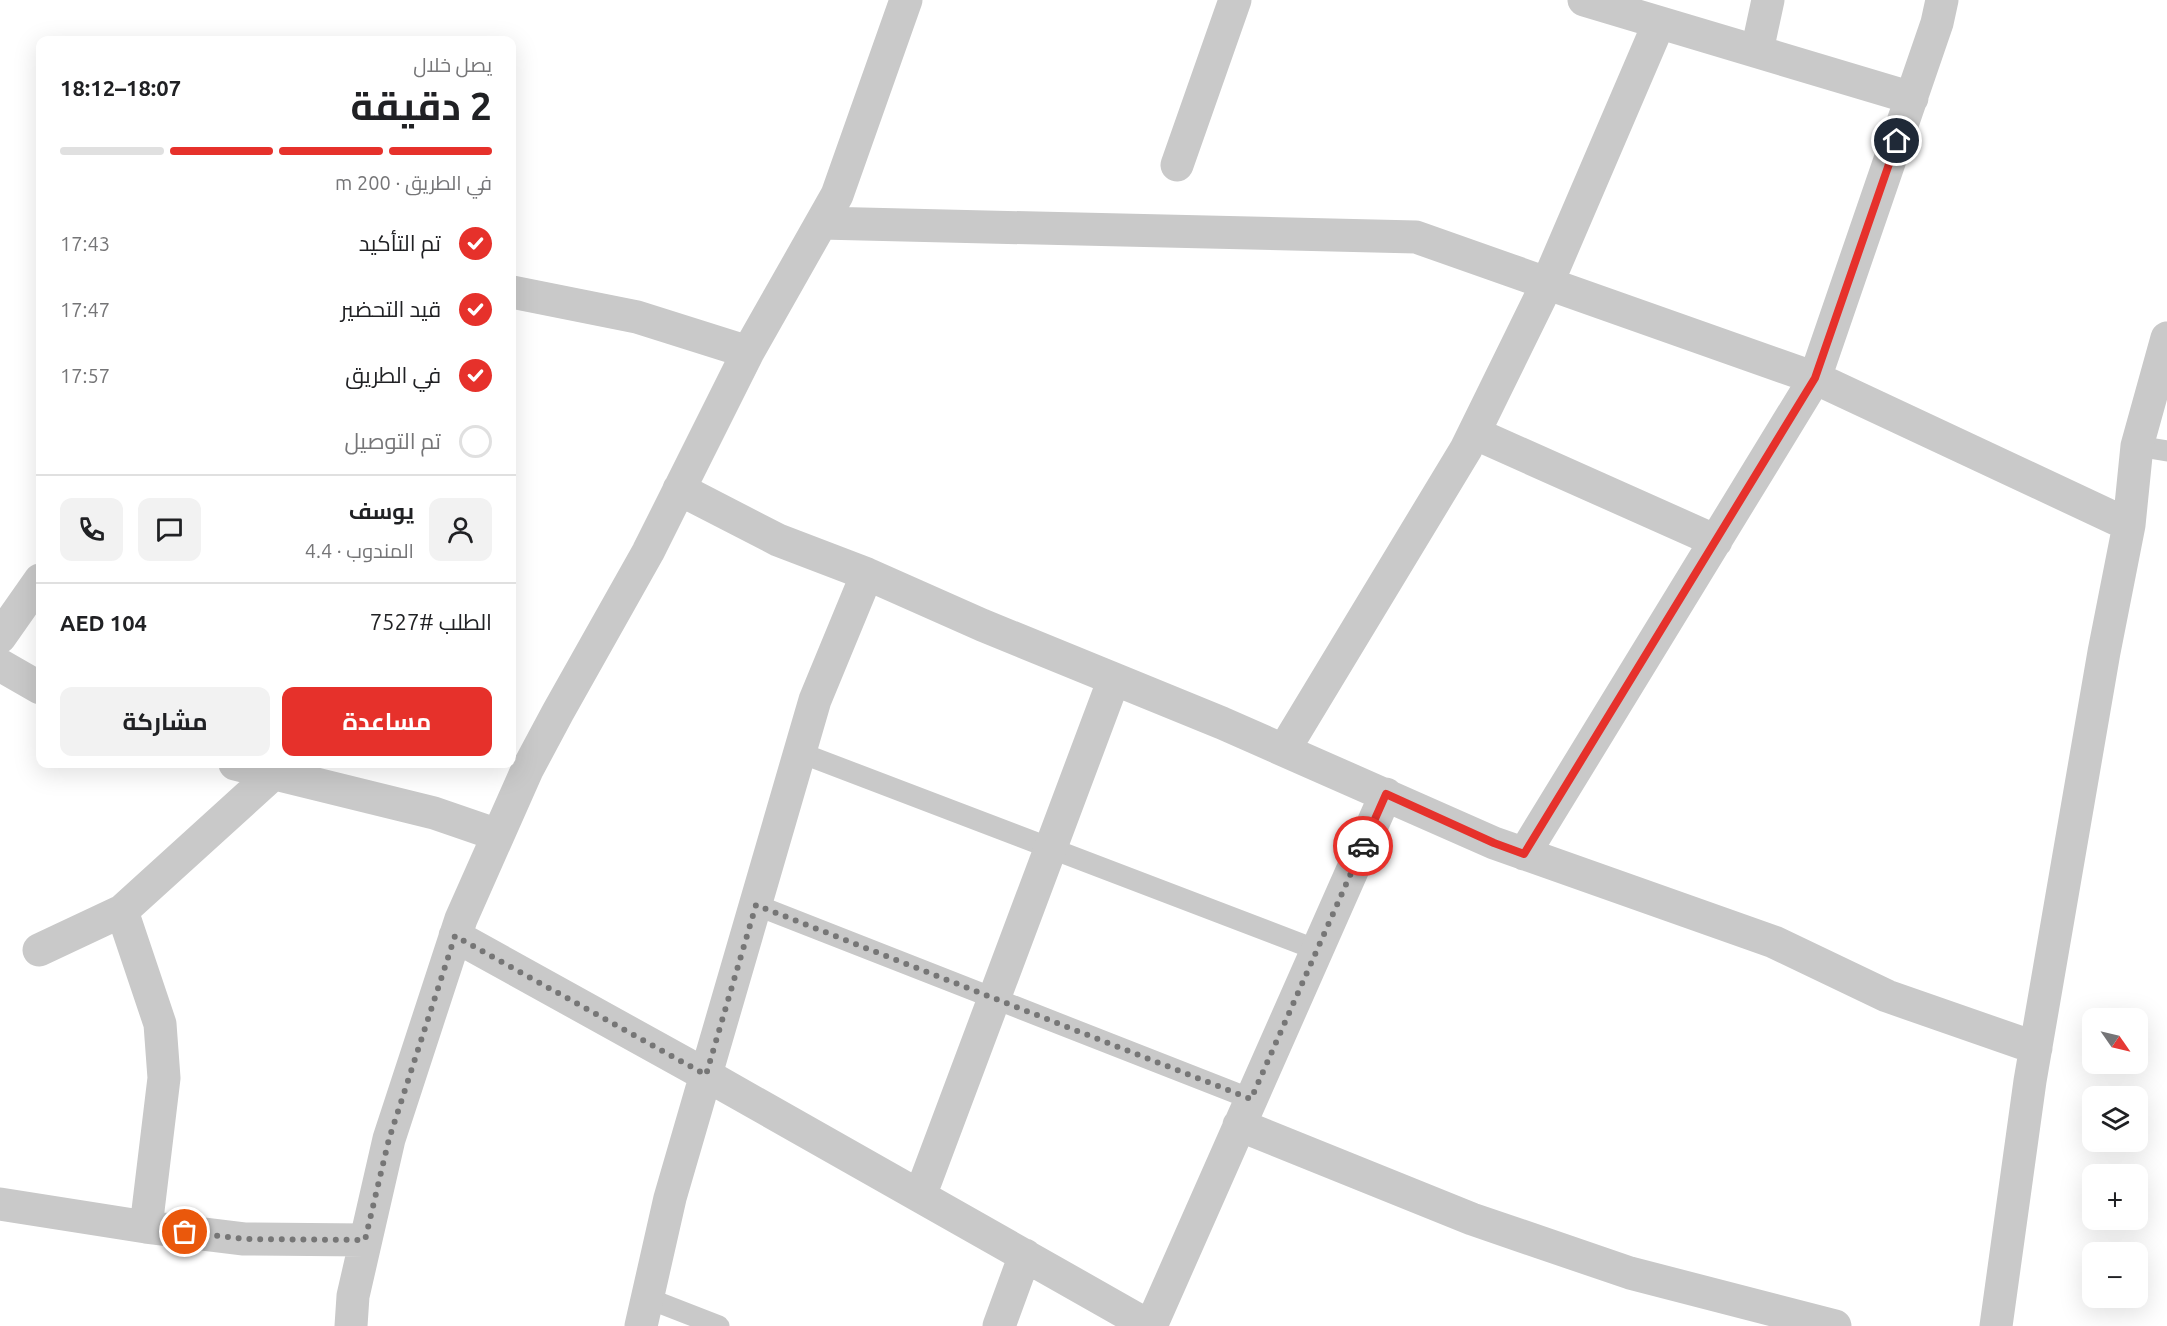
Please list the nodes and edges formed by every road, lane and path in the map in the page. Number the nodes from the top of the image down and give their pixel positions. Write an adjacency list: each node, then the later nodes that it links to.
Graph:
1 (906, 0): 10 (street)
2 (1235, 0): 9 (street)
3 (1584, 0): 6 (street)
4 (1768, 0): 7 (street)
5 (1942, 0): 8 (street)
6 (1659, 22): 7 (street); 11 (street)
7 (1757, 51): 8 (street)
8 (1912, 98): 15 (street)
9 (1177, 165)
10 (821, 223): 11 (street); 14 (street)
11 (1547, 284): 15 (street); 16 (street)
12 (516, 293): 14 (street)
13 (2167, 338): 17 (street)
14 (748, 352): 18 (street)
15 (1815, 378): 19 (street); 20 (street)
16 (1474, 433): 20 (street); 27 (street)
17 (2152, 448): 19 (street)
18 (680, 489): 21 (street); 32 (street)
19 (2129, 525): 41 (street)
20 (1716, 541): 34 (street)
21 (867, 574): 25 (street); 28 (street)
22 (36, 586): 23 (street)
23 (0, 637)
24 (0, 665): 26 (street)
25 (1114, 679): 27 (street); 33 (street)
26 (36, 686)
27 (1284, 750): 31 (street)
28 (801, 753): 33 (lane); 35 (street)
29 (250, 768): 30 (street)
30 (273, 774): 32 (street); 36 (street)
31 (1386, 794): 34 (street); 39 (street)
32 (498, 835): 37 (street)
33 (1051, 848): 39 (lane); 40 (street)
34 (1524, 854): 41 (street)
35 (756, 905): 40 (lane); 42 (street)
36 (122, 911): 38 (street); 46 (street)
37 (455, 936): 42 (street); 47 (street)
38 (39, 950)
39 (1317, 950): 43 (street)
40 (995, 999): 43 (lane); 44 (street)
41 (2036, 1048): 55 (street)
42 (706, 1075): 44 (street); 49 (street)
43 (1245, 1112): 53 (street); 54 (street)
44 (920, 1196): 48 (street)
45 (0, 1204): 46 (street)
46 (146, 1227): 47 (street)
47 (365, 1240): 50 (street)
48 (1025, 1255): 52 (street); 53 (street)
49 (644, 1312): 51 (lane)
50 (351, 1326)
51 (719, 1326)
52 (999, 1326)
53 (1150, 1326)
54 (1835, 1326)
55 (1996, 1326)

